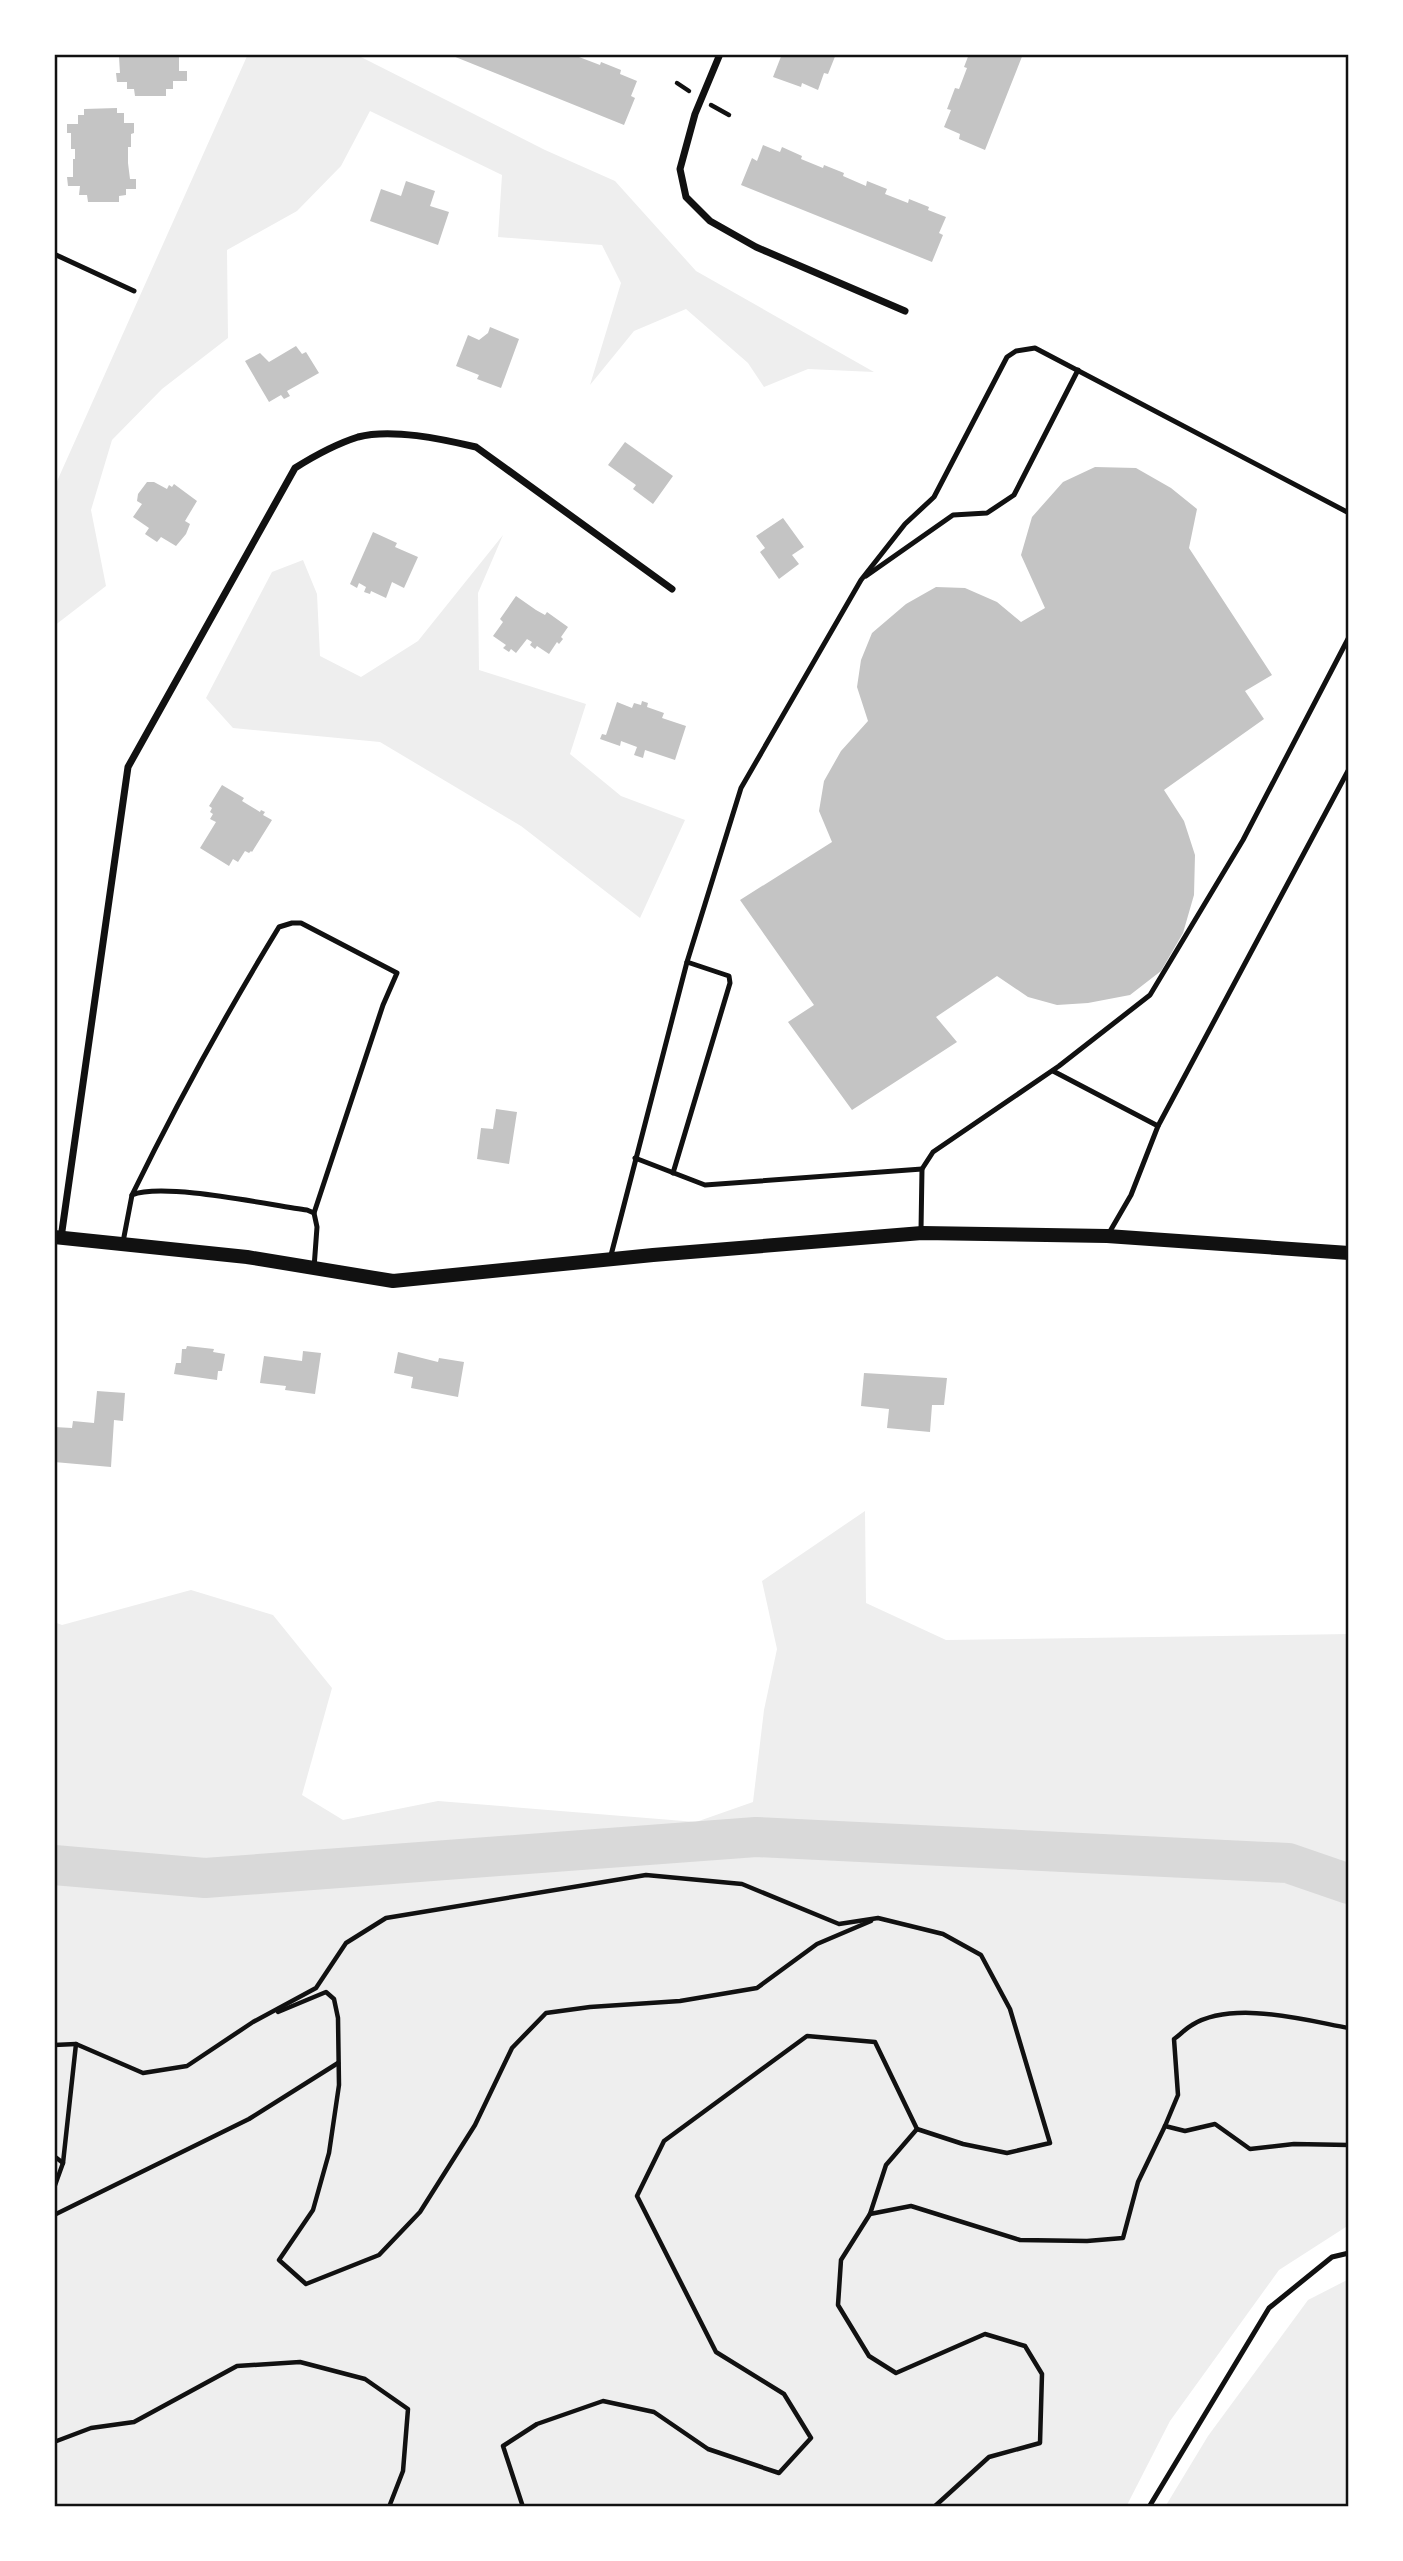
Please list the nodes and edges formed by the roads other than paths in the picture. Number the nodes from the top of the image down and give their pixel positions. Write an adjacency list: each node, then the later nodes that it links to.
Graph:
1 (720, 54): 4 (street)
2 (54, 254): 3 (lane)
3 (135, 291)
4 (905, 311)
5 (1078, 370): 6 (lane); 7 (lane); 7 (lane)
6 (1349, 513)
7 (861, 580): 11 (lane)
8 (672, 589): 21 (street)
9 (1349, 637): 12 (lane)
10 (1349, 769): 13 (lane)
11 (687, 962): 14 (lane); 16 (lane)
12 (1054, 1071): 13 (lane); 15 (lane)
13 (1158, 1126): 20 (lane)
14 (635, 1158): 16 (lane); 24 (lane)
15 (922, 1169): 16 (lane); 19 (lane)
16 (673, 1172)
17 (132, 1195): 18 (lane); 18 (lane); 22 (lane)
18 (314, 1213): 25 (lane)
19 (922, 1234): 20 (main road); 24 (main road)
20 (1107, 1236): 23 (main road)
21 (57, 1237): 22 (main road)
22 (123, 1243): 25 (main road)
23 (1349, 1253)
24 (610, 1260): 25 (main road)
25 (314, 1268)
26 (1349, 2253): 27 (lane)
27 (1149, 2507)

